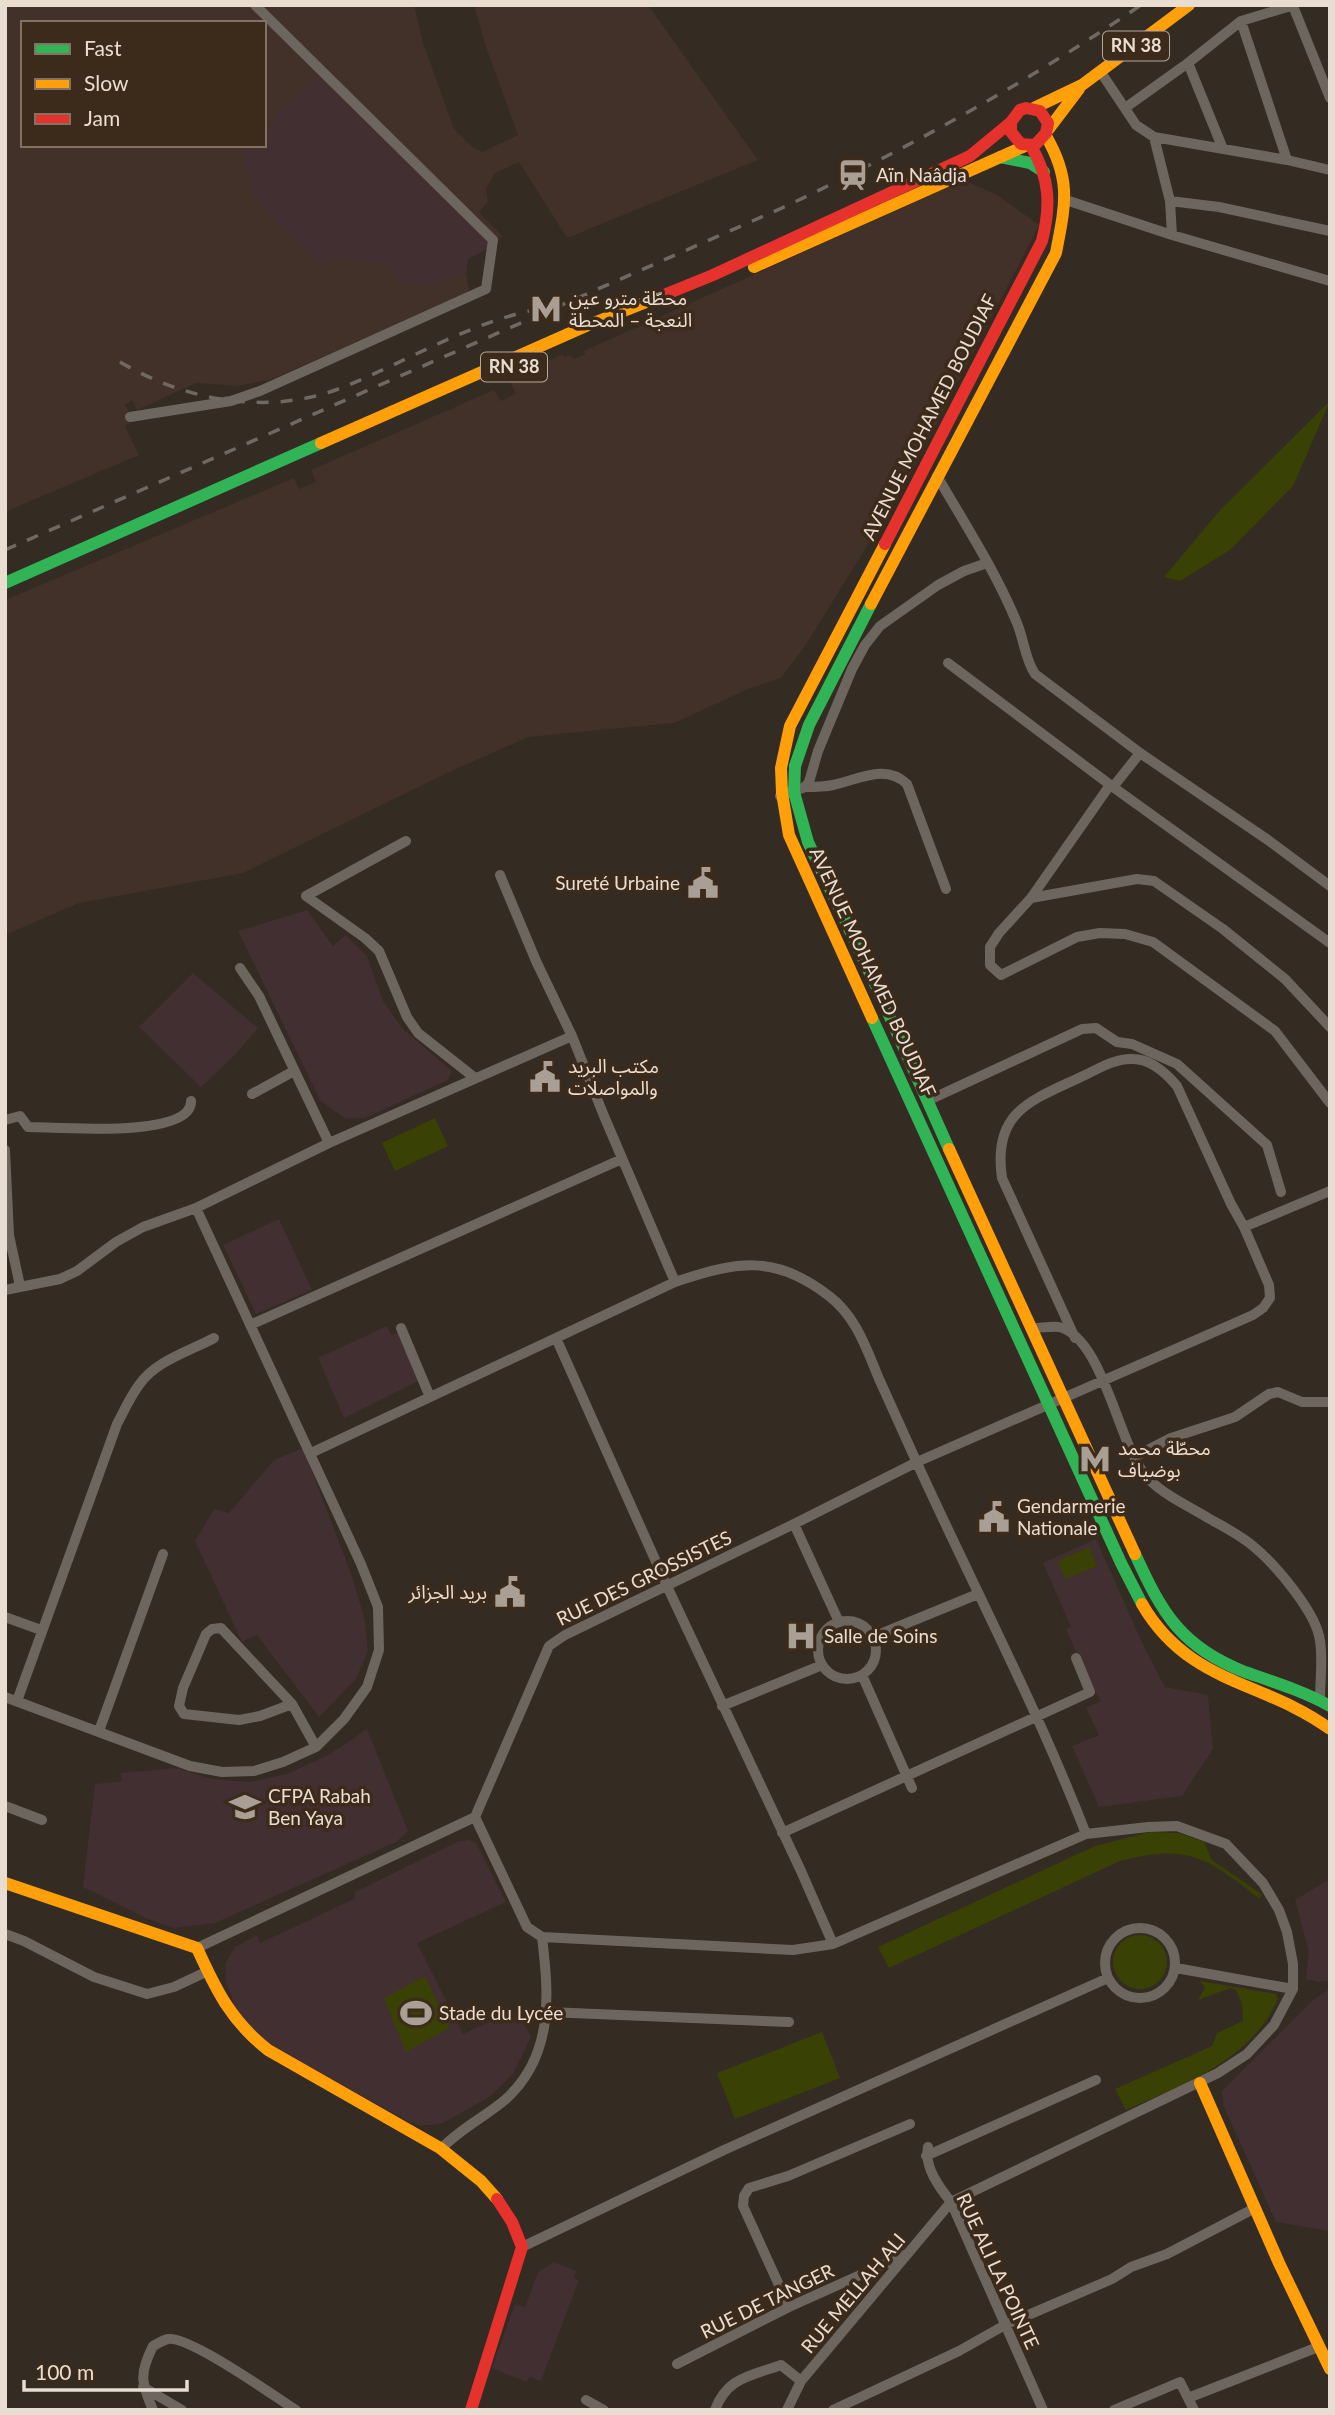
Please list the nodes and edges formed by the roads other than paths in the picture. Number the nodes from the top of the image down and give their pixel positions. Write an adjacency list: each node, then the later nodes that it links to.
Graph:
1 (255, 5): 25 (street)
2 (1189, 5): 6 (main road, RN 38)
3 (1294, 5): 4 (street); 8 (street)
4 (1241, 21): 5 (street); 17 (street)
5 (1188, 63): 10 (street); 15 (street)
6 (1100, 71): 7 (main road, RN 38); 10 (street)
7 (1082, 85): 9 (main road, RN 38); 12 (main road, RN 38)
8 (1330, 98)
9 (1034, 108): 11 (main road, RN 38); 12 (main road)
10 (1125, 108): 13 (street)
11 (1011, 122): 14 (main road); 28 (main road, RN 38)
12 (1047, 133): 14 (main road, RN 38); 20 (main road, AVENUE MOHAMED BOUDIAF)
13 (1154, 137): 15 (street); 21 (street)
14 (1028, 146): 16 (main road, RN 38); 19 (main road, AVENUE MOHAMED BOUDIAF)
15 (1223, 149): 17 (street)
16 (999, 157): 19 (main road); 29 (main road, RN 38)
17 (1287, 160): 18 (street)
18 (1330, 170)
19 (1044, 172): 34 (main road, AVENUE MOHAMED BOUDIAF)
20 (1066, 200): 23 (street); 26 (main road, AVENUE MOHAMED BOUDIAF)
21 (1170, 201): 22 (street); 23 (street)
22 (1330, 231)
23 (1172, 235): 24 (street)
24 (1330, 281)
25 (130, 417)
26 (937, 475): 27 (street); 33 (main road, AVENUE MOHAMED BOUDIAF)
27 (987, 563): 31 (street); 33 (street)
28 (5, 583)
29 (5, 592)
30 (948, 663): 32 (street)
31 (1140, 753): 32 (street); 37 (street)
32 (1111, 786): 39 (street); 40 (street)
33 (798, 789): 34 (street); 38 (street); 48 (main road, AVENUE MOHAMED BOUDIAF)
34 (780, 796): 71 (main road, AVENUE MOHAMED BOUDIAF)
35 (407, 841): 45 (street)
36 (500, 875): 43 (street)
37 (1330, 886)
38 (946, 889)
39 (1031, 898): 42 (street); 49 (street)
40 (1330, 943)
41 (240, 968): 44 (street)
42 (1330, 1027)
43 (572, 1035): 45 (street); 53 (street)
44 (294, 1071): 46 (street); 51 (street)
45 (475, 1078): 51 (street)
46 (252, 1094)
47 (191, 1101): 50 (street)
48 (927, 1101): 55 (street); 63 (main road, AVENUE MOHAMED BOUDIAF)
49 (1330, 1103)
50 (5, 1120)
51 (329, 1143): 56 (street)
52 (5, 1150): 59 (street)
53 (622, 1159): 58 (street); 61 (street)
54 (1330, 1191): 57 (street)
55 (1281, 1192)
56 (196, 1208): 59 (street); 61 (street)
57 (1244, 1227): 66 (street, AVENUE MOHAMED BOUDIAF); 67 (street, RUE DES GROSSISTES)
58 (675, 1282): 65 (street); 74 (street)
59 (20, 1286): 60 (street)
60 (5, 1290)
61 (250, 1325): 72 (street)
62 (401, 1328): 69 (street)
63 (1033, 1328): 66 (street); 68 (main road, AVENUE MOHAMED BOUDIAF)
64 (214, 1338): 81 (street)
65 (556, 1338): 69 (street); 77 (street)
66 (1076, 1338): 67 (street, AVENUE MOHAMED BOUDIAF)
67 (1102, 1379): 68 (street, RUE DES GROSSISTES); 73 (street, AVENUE MOHAMED BOUDIAF)
68 (1063, 1396): 71 (street, RUE DES GROSSISTES); 88 (main road, AVENUE MOHAMED BOUDIAF)
69 (430, 1397): 72 (street)
70 (1330, 1402): 73 (street)
71 (1049, 1403): 74 (street, RUE DES GROSSISTES); 92 (main road, AVENUE MOHAMED BOUDIAF)
72 (311, 1453): 94 (street)
73 (1134, 1457): 88 (street, AVENUE MOHAMED BOUDIAF)
74 (917, 1462): 75 (street, RUE DES GROSSISTES); 78 (street)
75 (794, 1524): 77 (street, RUE DES GROSSISTES); 80 (street)
76 (163, 1554): 93 (street)
77 (666, 1584): 90 (street); 98 (street, RUE DES GROSSISTES)
78 (978, 1594): 82 (street); 91 (street)
79 (5, 1617): 81 (street)
80 (839, 1622): 82 (street); 84 (street)
81 (41, 1630): 87 (street)
82 (873, 1637): 85 (street)
83 (1076, 1658): 91 (street)
84 (822, 1665): 85 (street); 90 (street)
85 (862, 1675): 95 (street)
86 (5, 1697): 87 (street)
87 (17, 1701): 93 (street)
88 (1325, 1703)
89 (292, 1704): 89 (street); 94 (street)
90 (722, 1706): 100 (street)
91 (1036, 1716): 95 (street); 101 (street)
92 (1330, 1729)
93 (99, 1731): 94 (street)
94 (316, 1747)
95 (908, 1774): 96 (street); 100 (street)
96 (912, 1788)
97 (5, 1806): 99 (street)
98 (475, 1817): 104 (street); 106 (street)
99 (43, 1820)
100 (782, 1833): 105 (street)
101 (1086, 1834): 105 (street); 110 (street)
102 (5, 1882): 106 (main road)
103 (5, 1934): 108 (street)
104 (542, 1937): 105 (street); 111 (street)
105 (833, 1944)
106 (197, 1948): 108 (main road)
107 (1176, 1968): 109 (street); 109 (street); 110 (street)
108 (208, 1971): 116 (main road)
109 (1108, 1979): 119 (street)
110 (1293, 1989): 114 (street)
111 (548, 2012): 112 (street); 116 (street)
112 (789, 2022)
113 (1096, 2080): 117 (street, RUE ALI LA POINTE)
114 (1200, 2083): 117 (street); 118 (main road)
115 (910, 2124): 121 (street)
116 (442, 2148): 119 (main road)
117 (951, 2202): 120 (street, RUE MELLAH ALI); 122 (street, RUE ALI LA POINTE)
118 (1255, 2208): 122 (street); 123 (main road)
119 (522, 2247): 133 (main road)
120 (911, 2252): 121 (street, RUE DE TANGER); 126 (street, RUE MELLAH ALI)
121 (789, 2307): 124 (street, RUE DE TANGER)
122 (1004, 2325): 137 (street); 138 (street, RUE ALI LA POINTE)
123 (1318, 2347): 125 (main road); 128 (street)
124 (677, 2364)
125 (1330, 2369)
126 (802, 2381): 135 (street); 136 (street, RUE MELLAH ALI)
127 (143, 2387): 130 (street); 131 (street); 132 (street)
128 (1188, 2398): 139 (street); 140 (street)
129 (586, 2400): 134 (street)
130 (152, 2410)
131 (182, 2410)
132 (296, 2410)
133 (471, 2410)
134 (604, 2410)
135 (715, 2410)
136 (787, 2410)
137 (833, 2410)
138 (1043, 2410)
139 (1114, 2410)
140 (1194, 2410)

